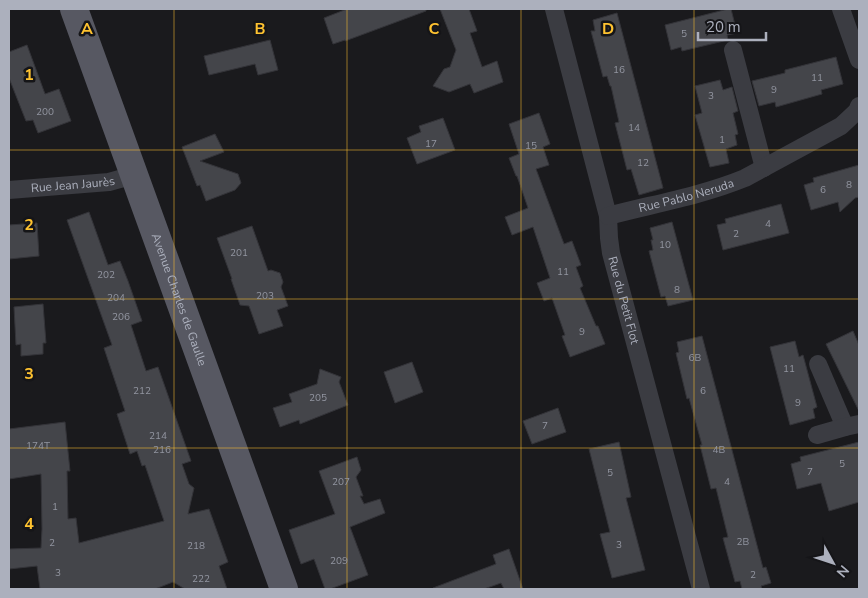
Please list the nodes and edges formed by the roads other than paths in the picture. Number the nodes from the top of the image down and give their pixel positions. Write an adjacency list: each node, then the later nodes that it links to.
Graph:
1 (57, 9): 9 (main road, Avenue Charles de Gaulle)
2 (74, 9): 9 (main road, Avenue Charles de Gaulle)
3 (554, 9): 11 (street, Rue du Petit Flot)
4 (841, 9): 6 (street)
5 (734, 50): 8 (street)
6 (859, 60)
7 (859, 106): 8 (street, Rue Pablo Neruda)
8 (764, 168): 11 (street, Rue Pablo Neruda)
9 (126, 178): 10 (street, Rue Jean Jaurès); 15 (main road, Avenue Charles de Gaulle); 16 (main road, Avenue Charles de Gaulle)
10 (9, 190)
11 (608, 216): 17 (street, Rue du Petit Flot)
12 (818, 364): 13 (street)
13 (852, 425): 14 (street)
14 (817, 435)
15 (265, 589)
16 (284, 589)
17 (701, 589)

